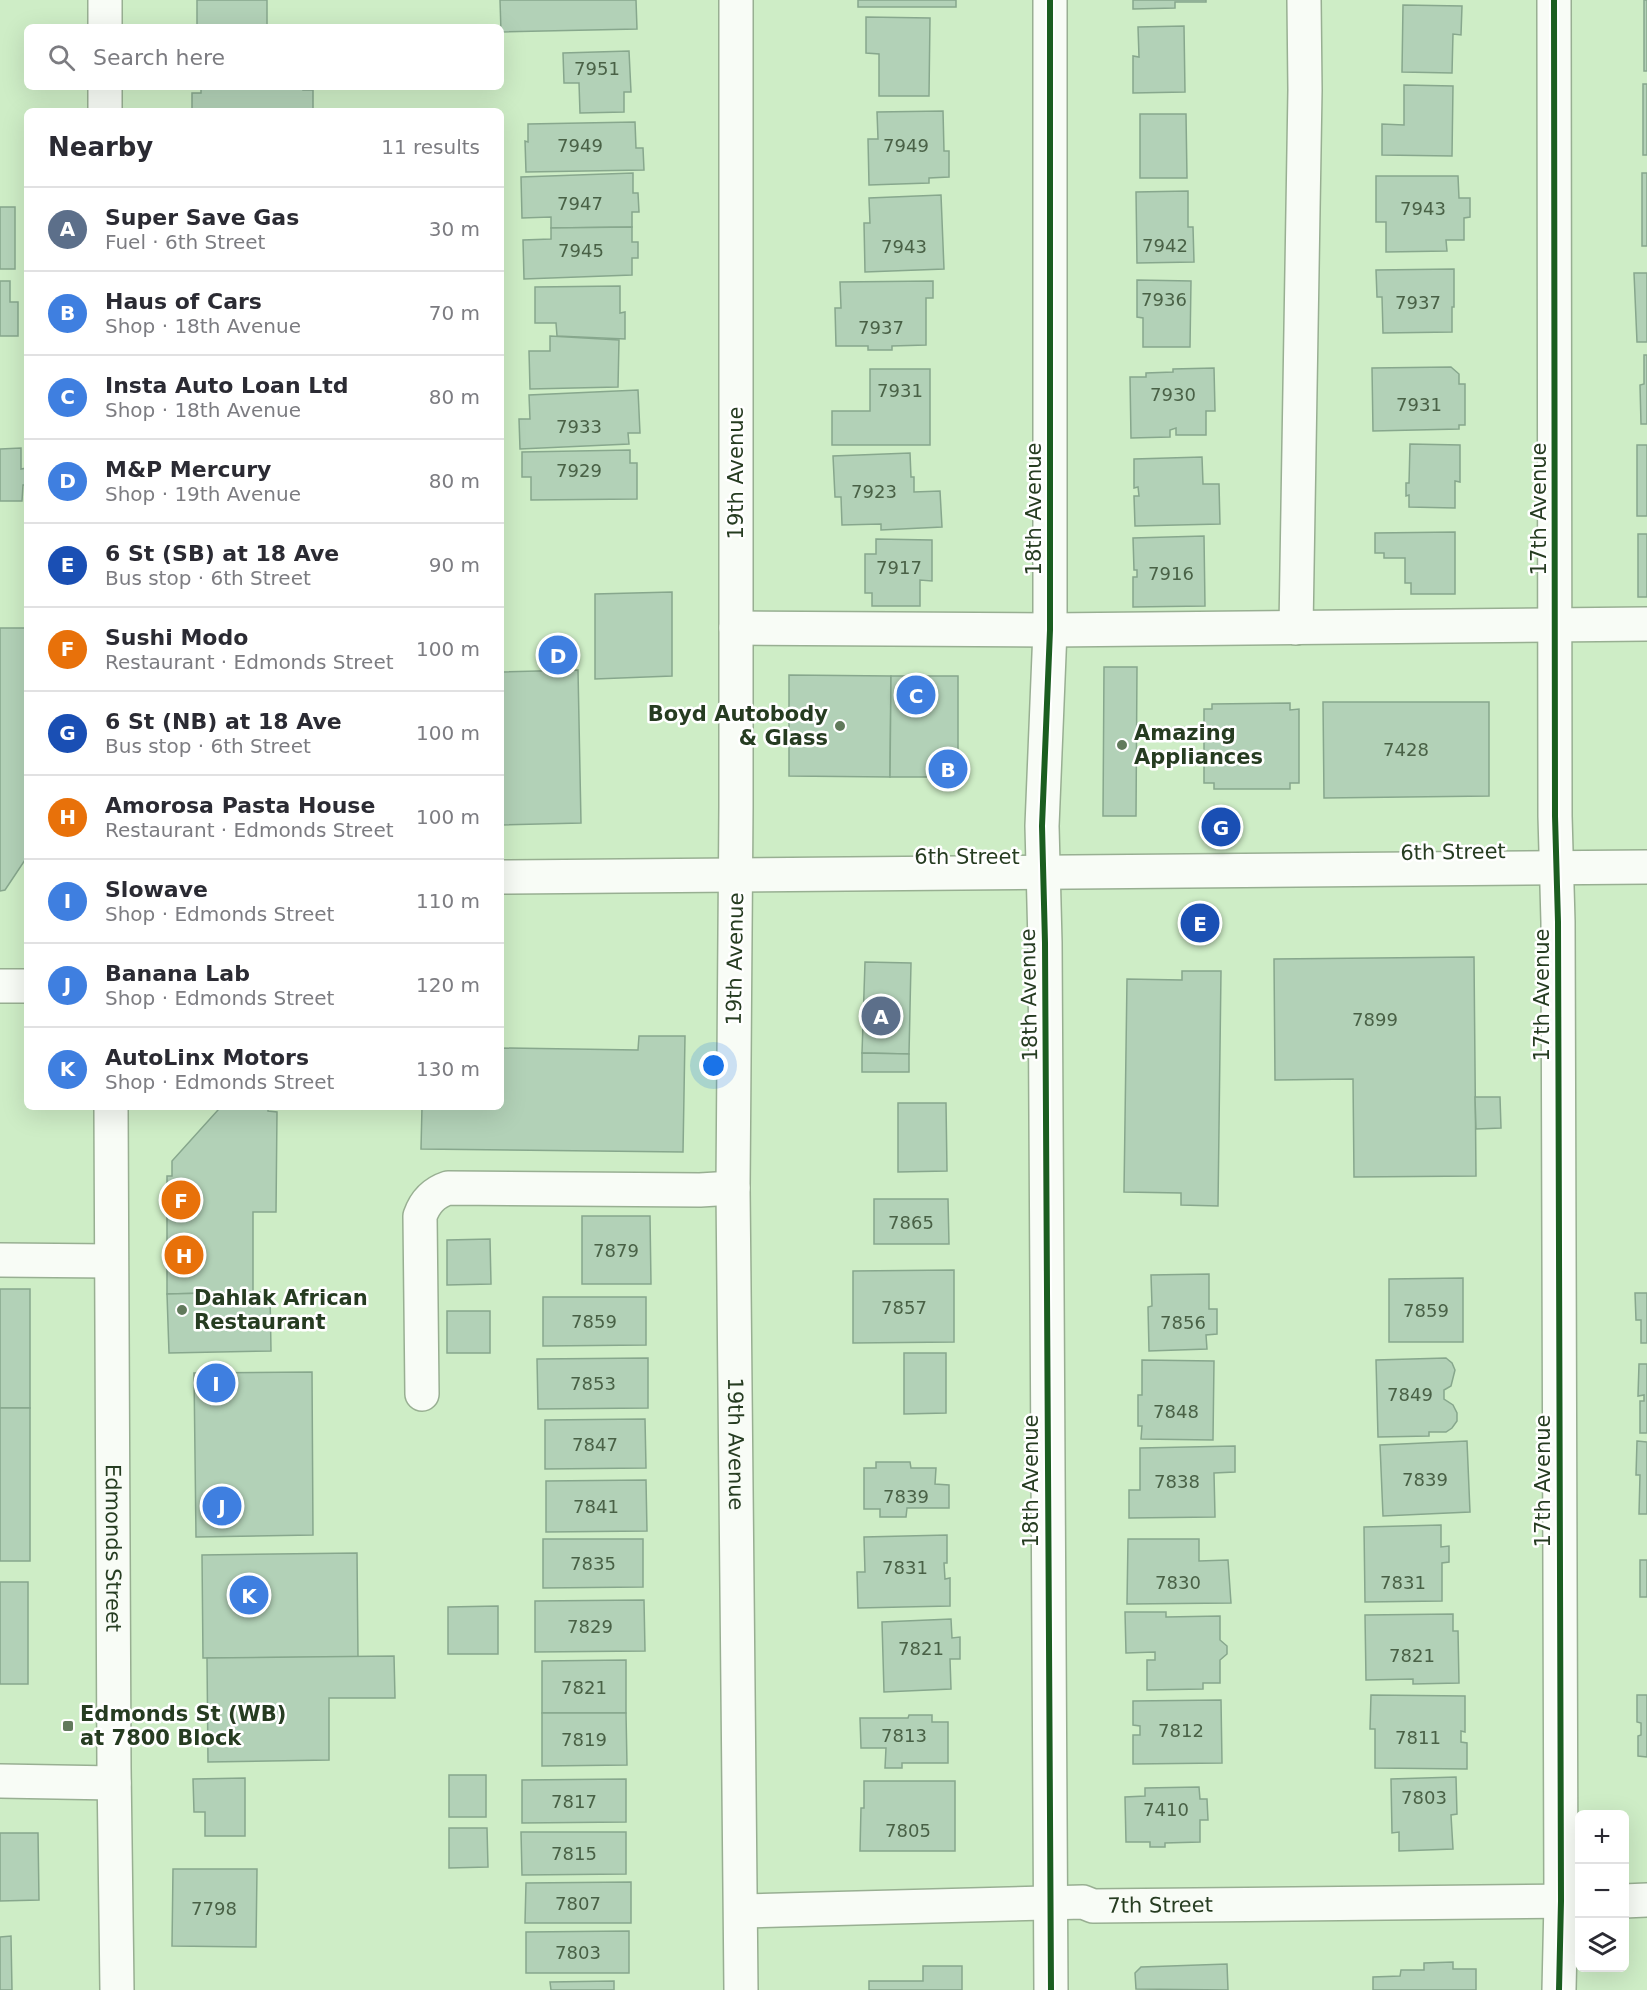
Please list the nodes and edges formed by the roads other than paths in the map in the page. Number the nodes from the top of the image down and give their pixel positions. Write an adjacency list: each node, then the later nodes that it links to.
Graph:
1 (105, 0): 6 (street)
2 (736, 0): 11 (street, 19th Avenue)
3 (1050, 0): 13 (street, 18th Avenue)
4 (1304, 0): 12 (street)
5 (1554, 0): 9 (street, 17th Avenue)
6 (105, 24)
7 (105, 90): 8 (street)
8 (105, 108)
9 (1555, 624): 10 (street); 12 (street); 15 (street, 17th Avenue)
10 (1647, 624)
11 (736, 628): 13 (street); 17 (street, 19th Avenue)
12 (1296, 628): 13 (street)
13 (1050, 630): 16 (street, 18th Avenue)
14 (1647, 867): 15 (street, 6th Street)
15 (1557, 869): 16 (street, 6th Street); 30 (street, 17th Avenue)
16 (1043, 873): 17 (street, 6th Street); 31 (street, 18th Avenue)
17 (736, 875): 18 (street, 6th Street); 22 (street, 19th Avenue)
18 (504, 877)
19 (0, 986): 20 (street)
20 (24, 986)
21 (111, 1110): 24 (street, Edmonds Street)
22 (733, 1188): 25 (street); 32 (street, 19th Avenue)
23 (0, 1260): 24 (street)
24 (111, 1261): 27 (street, Edmonds Street)
25 (422, 1394)
26 (0, 1781): 27 (street)
27 (114, 1783): 33 (street, Edmonds Street)
28 (1629, 1900): 29 (street)
29 (1647, 1900)
30 (1570, 1901): 31 (street, 7th Street); 36 (street, 17th Avenue)
31 (1050, 1903): 32 (street, 7th Street); 35 (street, 18th Avenue)
32 (741, 1911): 34 (street, 19th Avenue)
33 (117, 1990)
34 (741, 1990)
35 (1051, 1990)
36 (1559, 1990)

